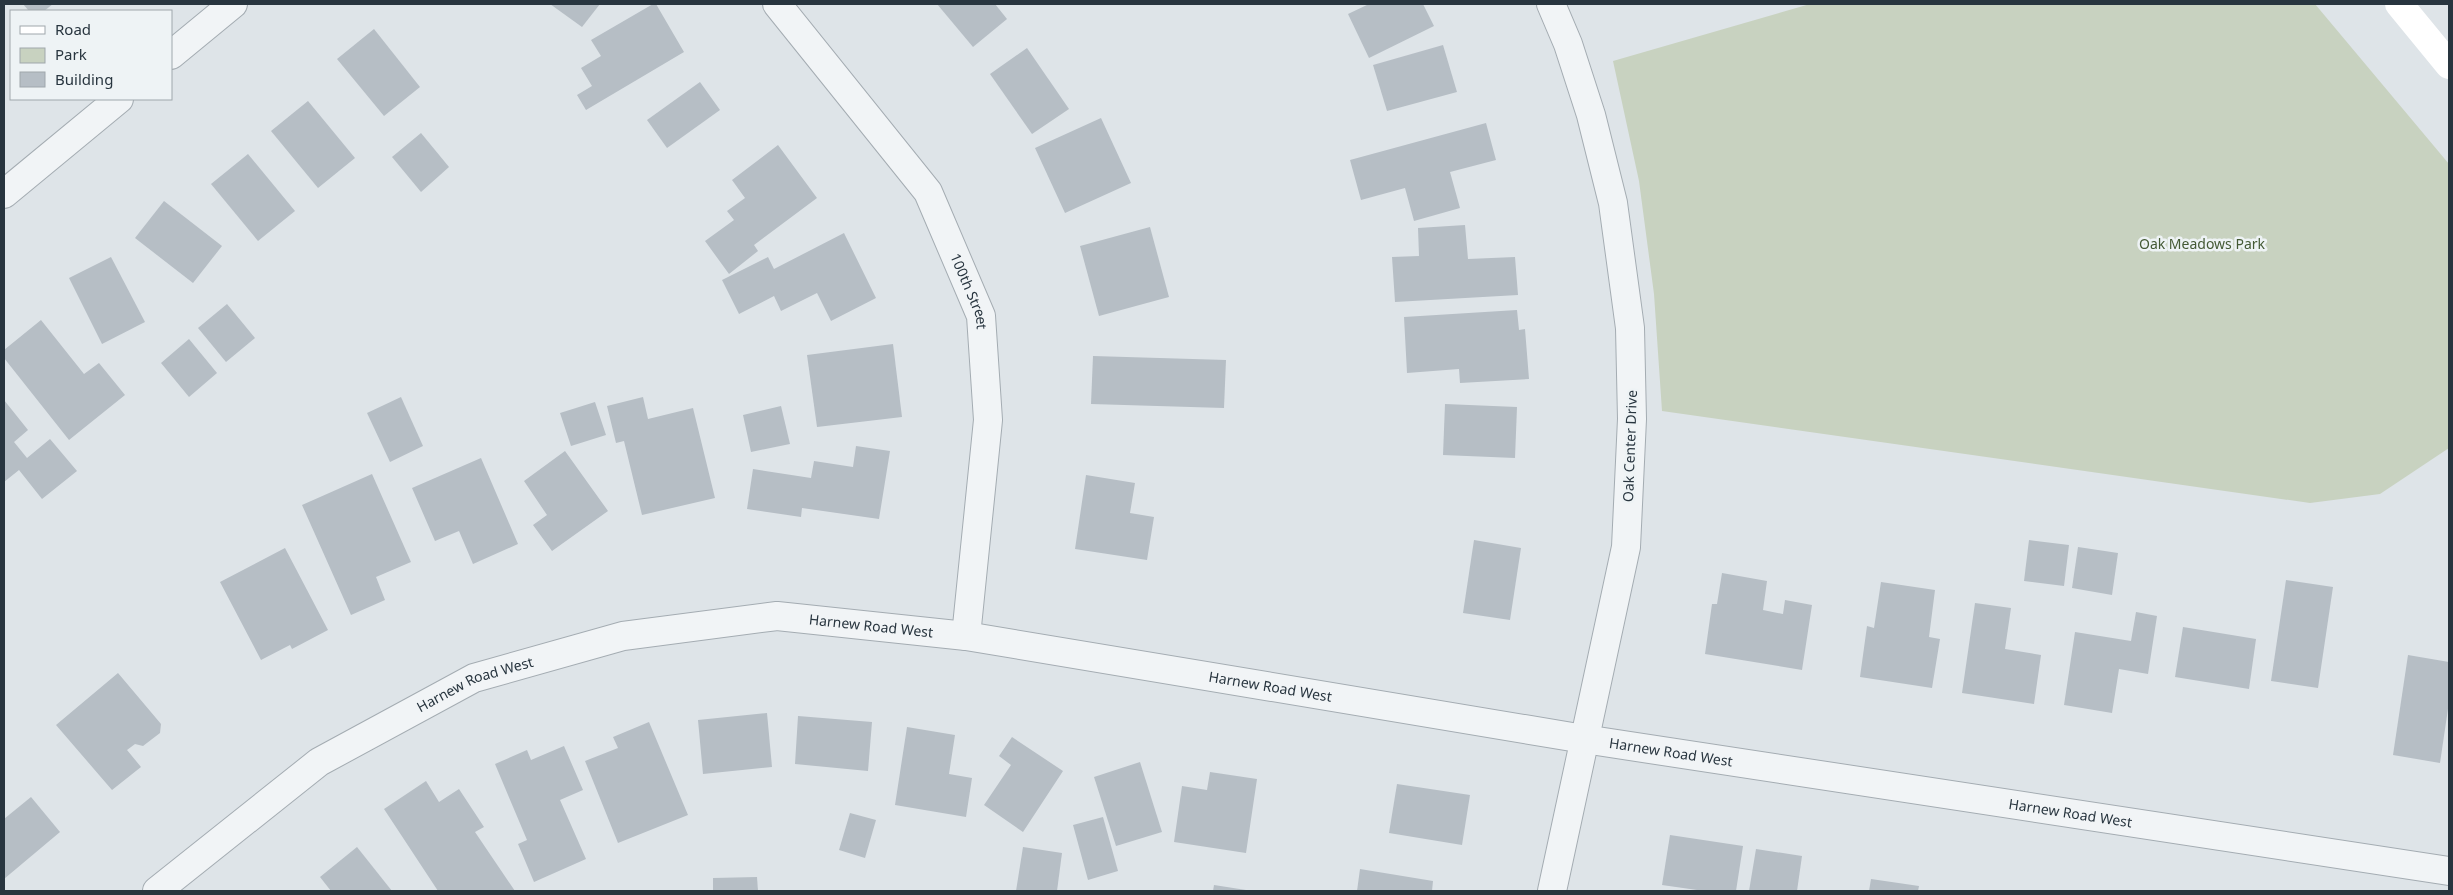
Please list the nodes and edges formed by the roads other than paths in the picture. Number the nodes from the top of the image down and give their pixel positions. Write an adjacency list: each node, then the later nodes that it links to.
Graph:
1 (234, 4): 5 (street)
2 (777, 4): 9 (street, 100th Street)
3 (1551, 4): 10 (street, Oak Center Drive)
4 (2398, 4): 6 (street)
5 (172, 54)
6 (2449, 65)
7 (118, 100): 8 (street)
8 (4, 194)
9 (966, 636): 10 (street, Harnew Road West); 12 (street, Harnew Road West)
10 (1584, 739): 11 (street, Harnew Road West); 13 (street, Oak Center Drive)
11 (2449, 871)
12 (158, 891)
13 (1552, 891)

